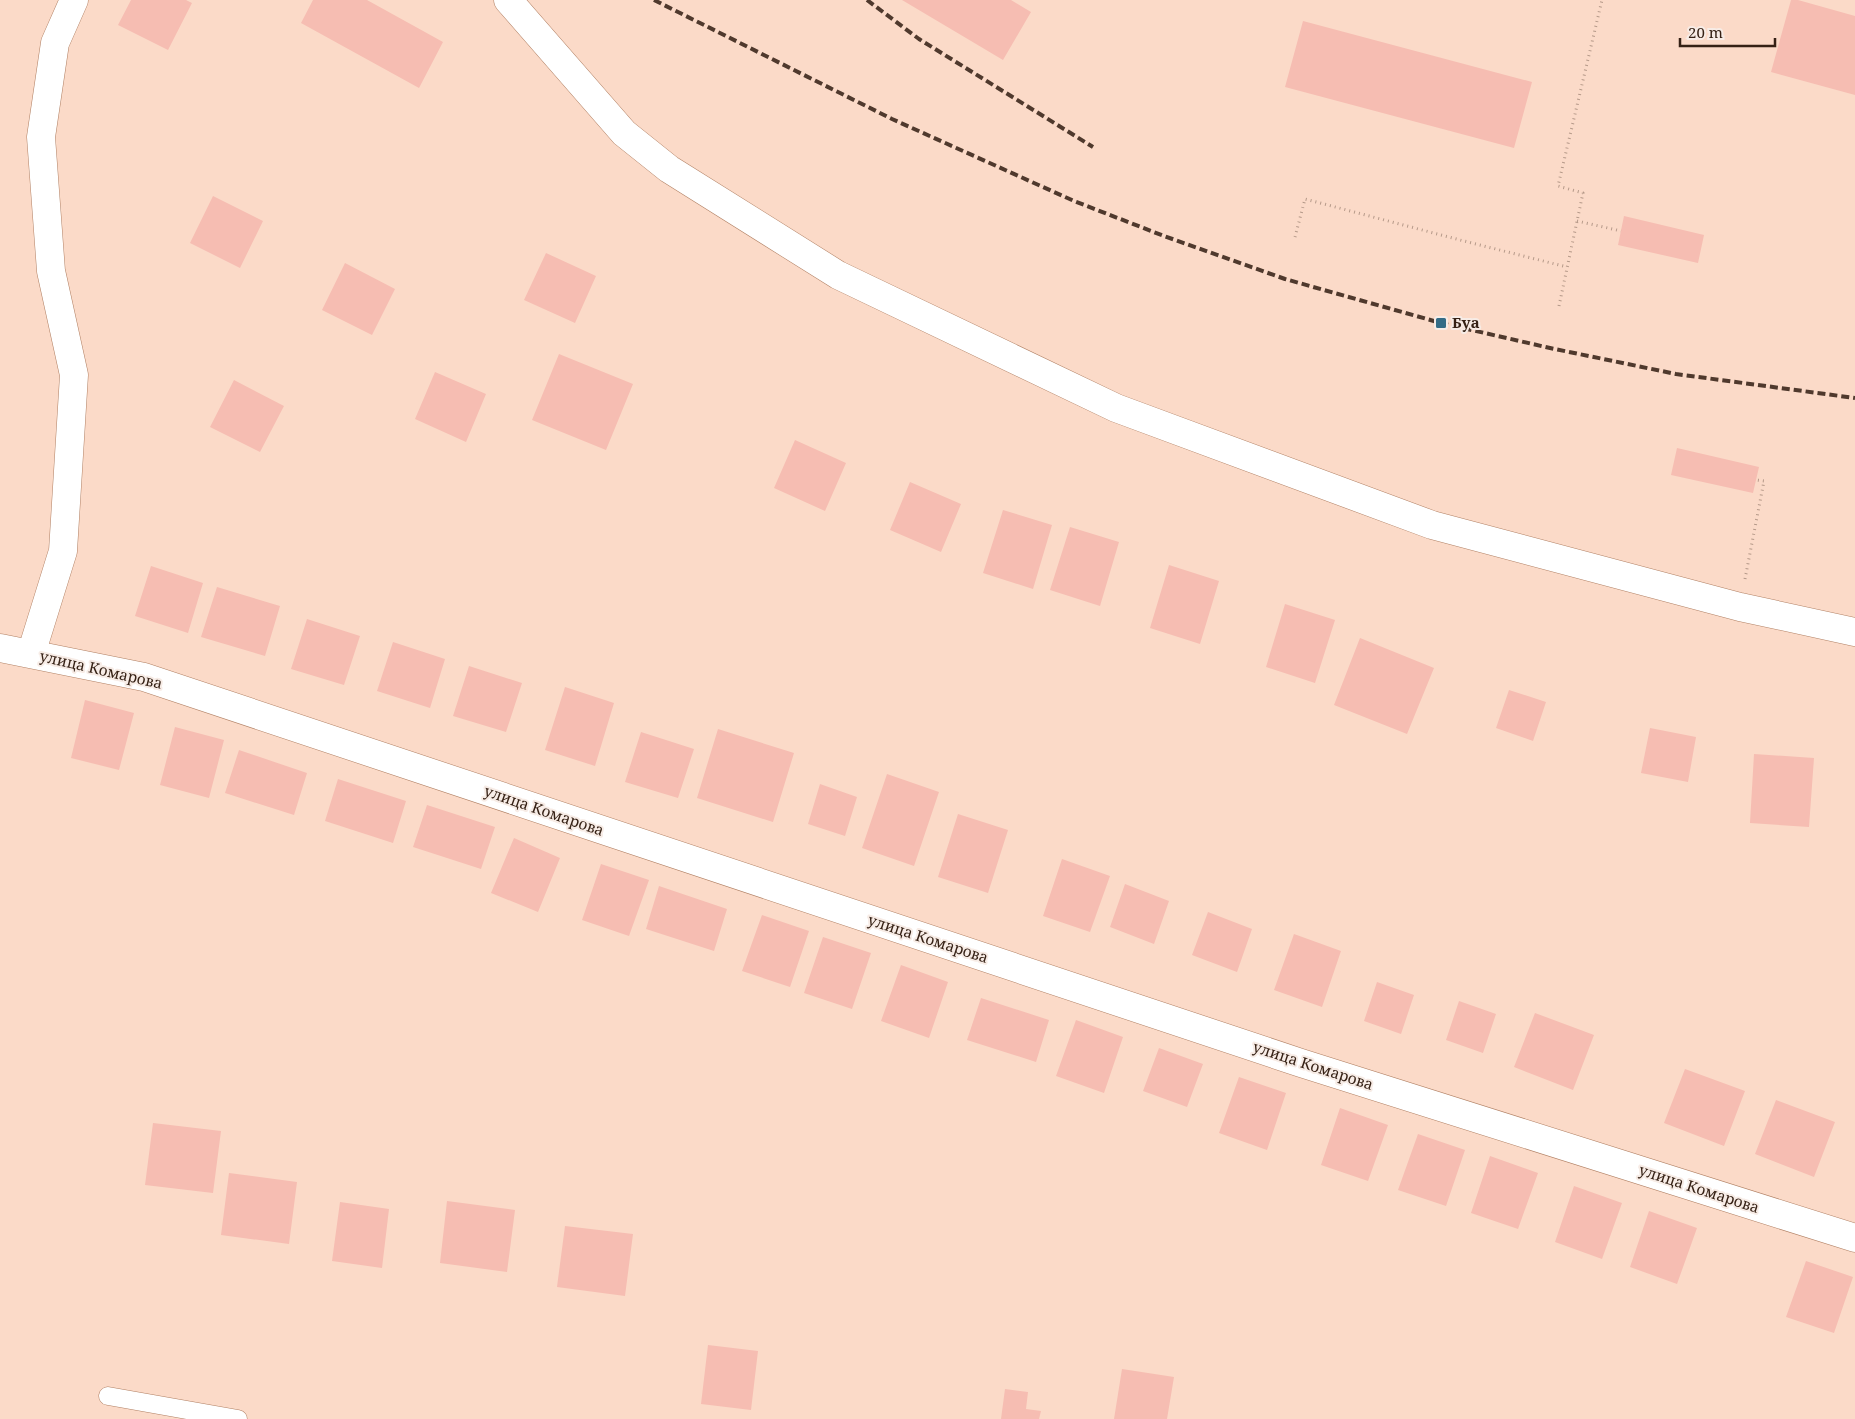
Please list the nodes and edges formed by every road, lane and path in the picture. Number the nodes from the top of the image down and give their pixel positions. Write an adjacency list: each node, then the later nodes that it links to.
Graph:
1 (74, 0): 13 (street)
2 (508, 0): 10 (street)
3 (1602, 0): 4 (path)
4 (1577, 221): 5 (path); 7 (path)
5 (1621, 231)
6 (1296, 237): 7 (path)
7 (1567, 267): 8 (path)
8 (1559, 306)
9 (1756, 480): 10 (path)
10 (1740, 607): 11 (street)
11 (1855, 632)
12 (0, 648): 13 (street, улица Комарова)
13 (31, 654): 14 (street, улица Комарова)
14 (1855, 1238)
15 (108, 1396): 16 (lane)
16 (238, 1419)

